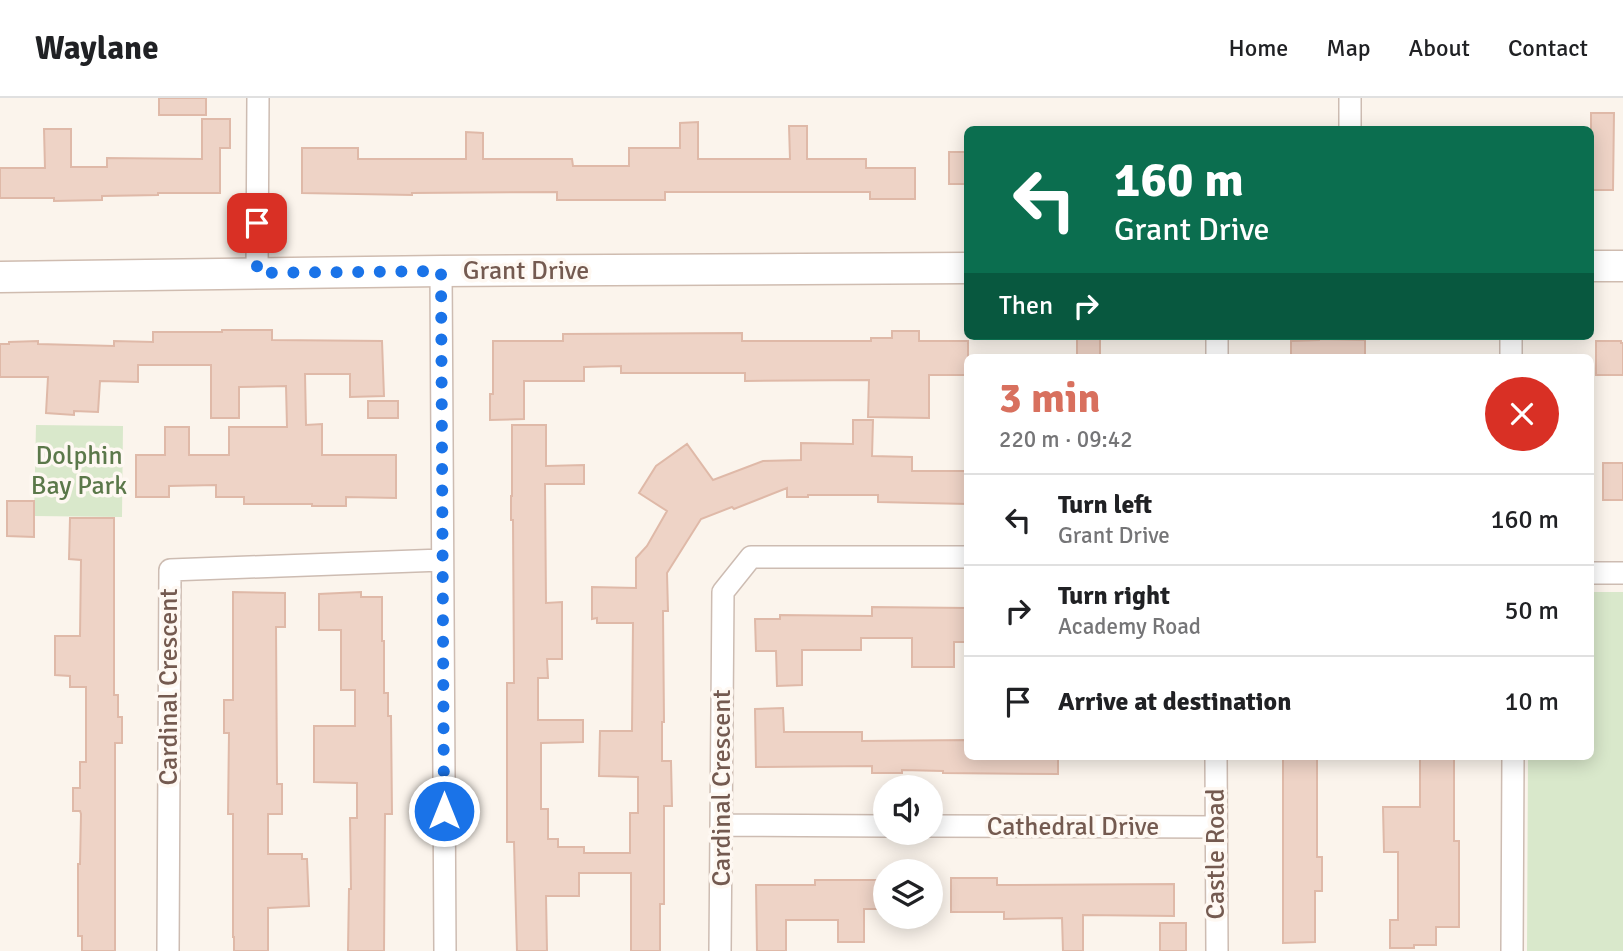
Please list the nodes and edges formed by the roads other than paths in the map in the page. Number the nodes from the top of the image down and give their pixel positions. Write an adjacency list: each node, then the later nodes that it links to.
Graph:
1 (258, 98): 8 (street)
2 (1350, 98): 3 (street)
3 (1350, 126)
4 (1594, 266): 5 (street)
5 (1623, 266)
6 (964, 268): 7 (street, Grant Drive)
7 (441, 271): 8 (street, Grant Drive); 11 (street)
8 (257, 273): 9 (street, Grant Drive)
9 (0, 277)
10 (964, 556): 16 (street, Cardinal Crescent)
11 (442, 560): 20 (street, Cardinal Crescent); 21 (street)
12 (1594, 573): 13 (street)
13 (1623, 573)
14 (1216, 760): 19 (street, Castle Road)
15 (1513, 760): 24 (street)
16 (722, 825): 17 (street); 22 (street, Cardinal Crescent)
17 (873, 826)
18 (943, 826): 19 (street, Cathedral Drive)
19 (1216, 827): 23 (street, Castle Road)
20 (168, 951)
21 (445, 951)
22 (720, 951)
23 (1217, 951)
24 (1513, 951)

